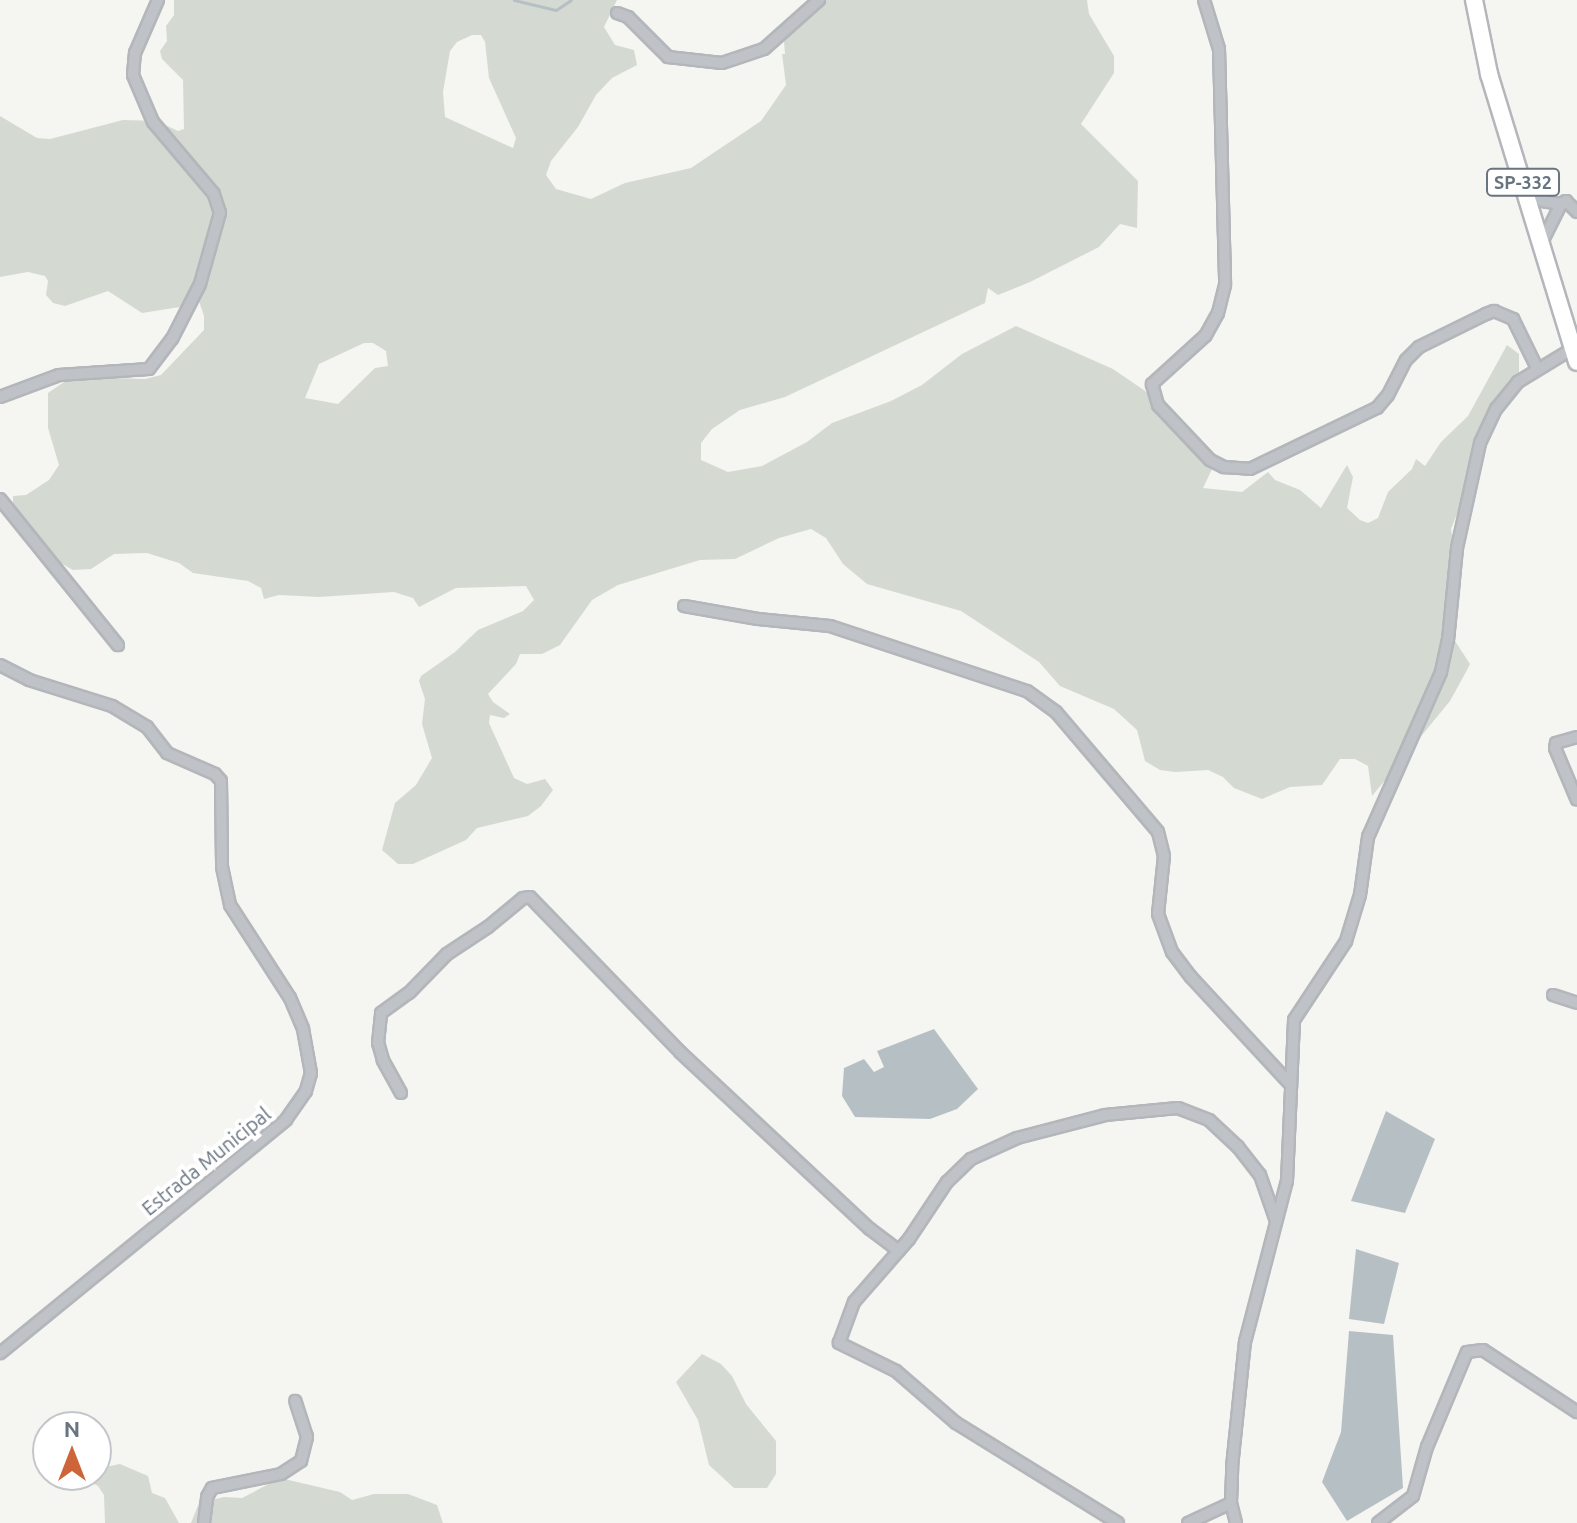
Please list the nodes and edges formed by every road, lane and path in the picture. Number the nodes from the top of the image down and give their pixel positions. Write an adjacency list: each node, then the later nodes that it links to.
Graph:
1 (158, 0): 12 (street)
2 (819, 0): 5 (street)
3 (1204, 0): 11 (street)
4 (1474, 0): 6 (main road, SP-332)
5 (617, 13)
6 (1525, 191): 7 (street); 9 (main road, SP-332)
7 (1561, 204): 8 (street); 9 (street)
8 (1577, 212)
9 (1541, 244): 10 (main road, SP-332)
10 (1574, 355): 11 (street)
11 (1537, 368): 21 (street)
12 (0, 397)
13 (0, 499): 15 (street)
14 (684, 606): 21 (street)
15 (118, 645)
16 (0, 665): 25 (street, Estrada Municipal)
17 (1577, 737): 18 (street)
18 (1577, 800)
19 (1553, 995): 20 (street)
20 (1577, 1003)
21 (1291, 1085): 23 (street)
22 (401, 1093): 24 (street)
23 (1275, 1218): 24 (street); 28 (street)
24 (899, 1251): 30 (street)
25 (0, 1353)
26 (295, 1401): 29 (street)
27 (1577, 1412): 33 (street)
28 (1231, 1503): 31 (street); 32 (street)
29 (204, 1523)
30 (1118, 1523)
31 (1188, 1523)
32 (1236, 1523)
33 (1378, 1523)

